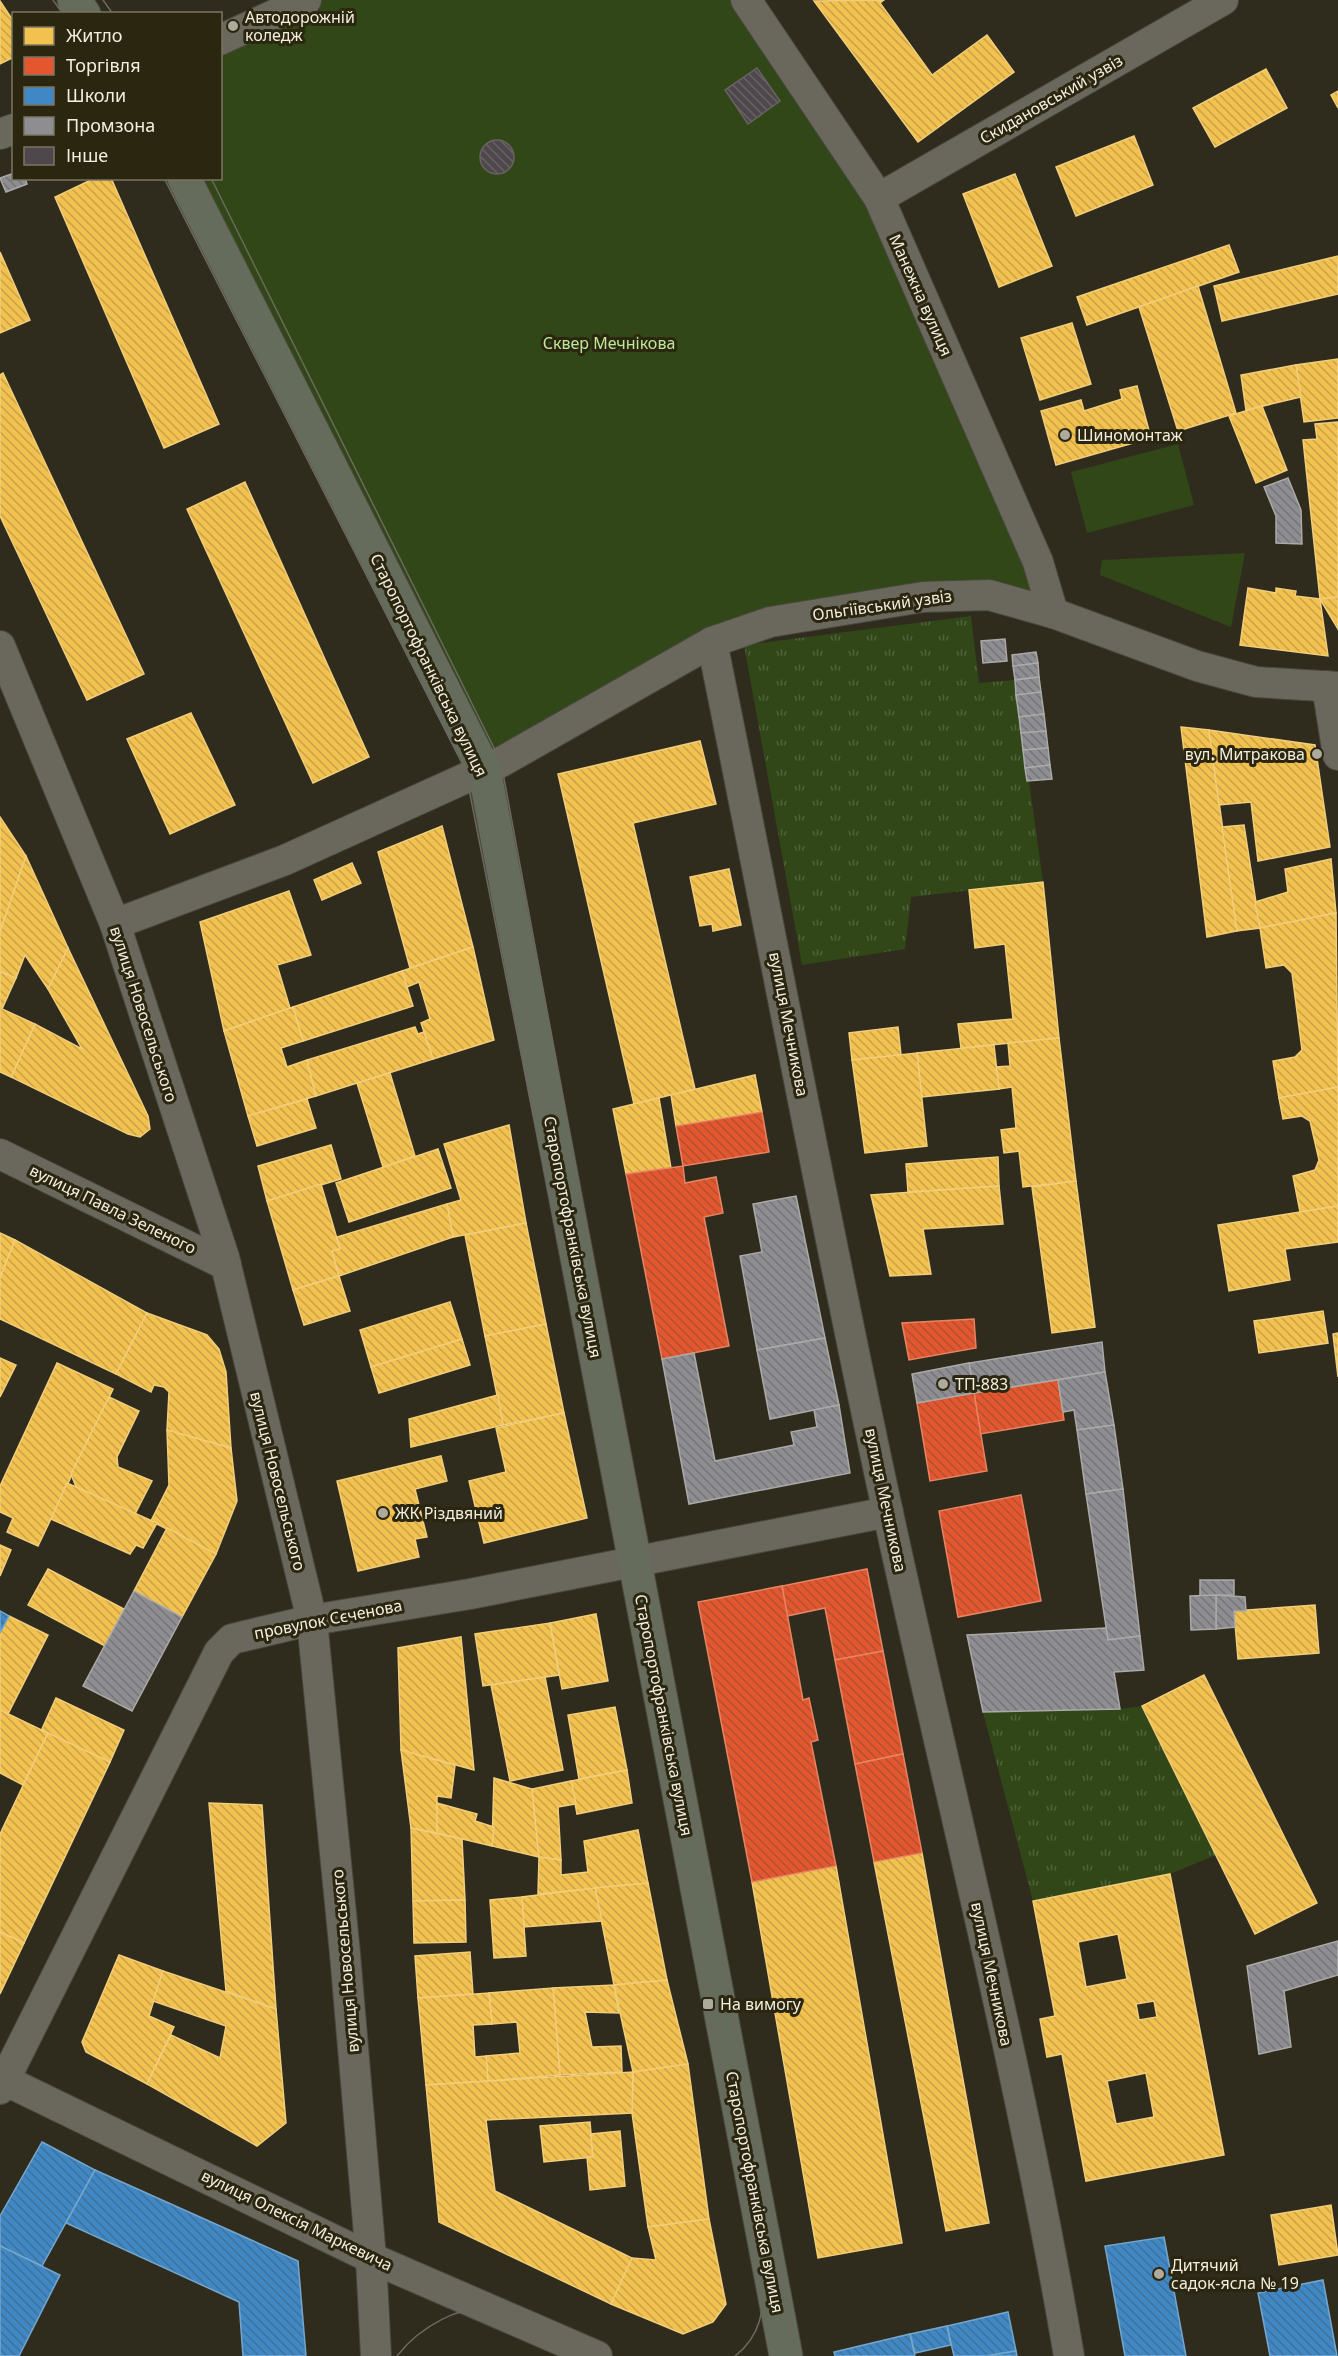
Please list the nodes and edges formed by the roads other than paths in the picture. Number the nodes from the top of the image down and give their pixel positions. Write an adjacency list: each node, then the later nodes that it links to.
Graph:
1 (306, 0): 5 (street)
2 (746, 0): 7 (street, Манежна вулиця)
3 (1223, 0): 4 (street, Скидановський узвіз)
4 (1187, 8): 7 (street, Скидановський узвіз)
5 (222, 39)
6 (185, 180): 13 (main road, Старопортофранківська вулиця)
7 (879, 198): 8 (street, Манежна вулиця)
8 (1053, 613): 9 (street, Ольгіївський узвіз); 11 (street, Ольгіївський узвіз)
9 (712, 642): 13 (street, Ольгіївський узвіз); 17 (street, вулиця Мечникова)
10 (0, 646): 14 (street, вулиця Новосельського)
11 (1333, 687): 12 (street)
12 (1338, 755)
13 (484, 769): 14 (street, Ольгіївський узвіз); 18 (main road, Старопортофранківська вулиця)
14 (115, 924): 16 (street, вулиця Новосельського)
15 (0, 1154): 16 (street, вулиця Павла Зеленого)
16 (226, 1265): 19 (street, вулиця Новосельського)
17 (888, 1512): 18 (street, провулок Сєченова); 25 (street, вулиця Мечникова)
18 (635, 1562): 19 (street, провулок Сєченова); 24 (main road, Старопортофранківська вулиця)
19 (312, 1620): 20 (street, провулок Сєченова); 21 (street, вулиця Новосельського)
20 (1, 2082): 21 (street, вулиця Олексія Маркевича)
21 (370, 2258): 22 (street, вулиця Новосельського); 23 (street, вулиця Олексія Маркевича)
22 (376, 2356)
23 (597, 2356)
24 (786, 2356)
25 (1070, 2356)

